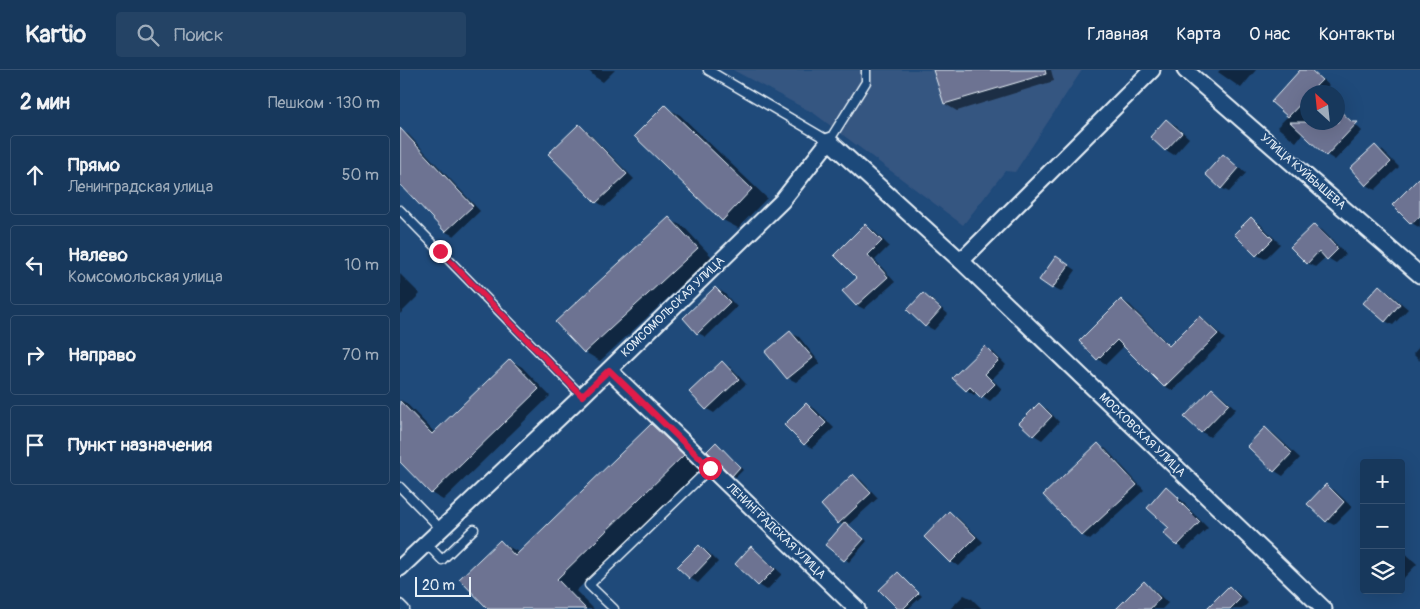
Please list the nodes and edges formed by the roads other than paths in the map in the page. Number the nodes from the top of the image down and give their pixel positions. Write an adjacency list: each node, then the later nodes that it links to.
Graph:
1 (708, 70): 5 (lane)
2 (866, 70): 5 (lane)
3 (1152, 70): 7 (street)
4 (1185, 70): 8 (street, УЛИЦА КУЙБЫШЕВА)
5 (829, 141): 7 (street, МОСКОВСКАЯ УЛИЦА); 9 (street, КОМСОМОЛЬСКАЯ УЛИЦА)
6 (400, 210): 10 (lane)
7 (961, 261): 21 (street, МОСКОВСКАЯ УЛИЦА)
8 (1420, 274)
9 (609, 370): 10 (street, КОМСОМОЛЬСКАЯ УЛИЦА); 11 (street, ЛЕНИНГРАДСКАЯ УЛИЦА)
10 (582, 396): 13 (street, КОМСОМОЛЬСКАЯ УЛИЦА)
11 (710, 468): 19 (lane); 20 (street, ЛЕНИНГРАДСКАЯ УЛИЦА)
12 (400, 487): 13 (lane)
13 (441, 529): 15 (street, КОМСОМОЛЬСКАЯ УЛИЦА)
14 (474, 529): 15 (lane)
15 (426, 543): 16 (street, КОМСОМОЛЬСКАЯ УЛИЦА)
16 (400, 568)
17 (400, 604): 18 (lane)
18 (404, 609)
19 (614, 609)
20 (857, 609)
21 (1324, 609)

